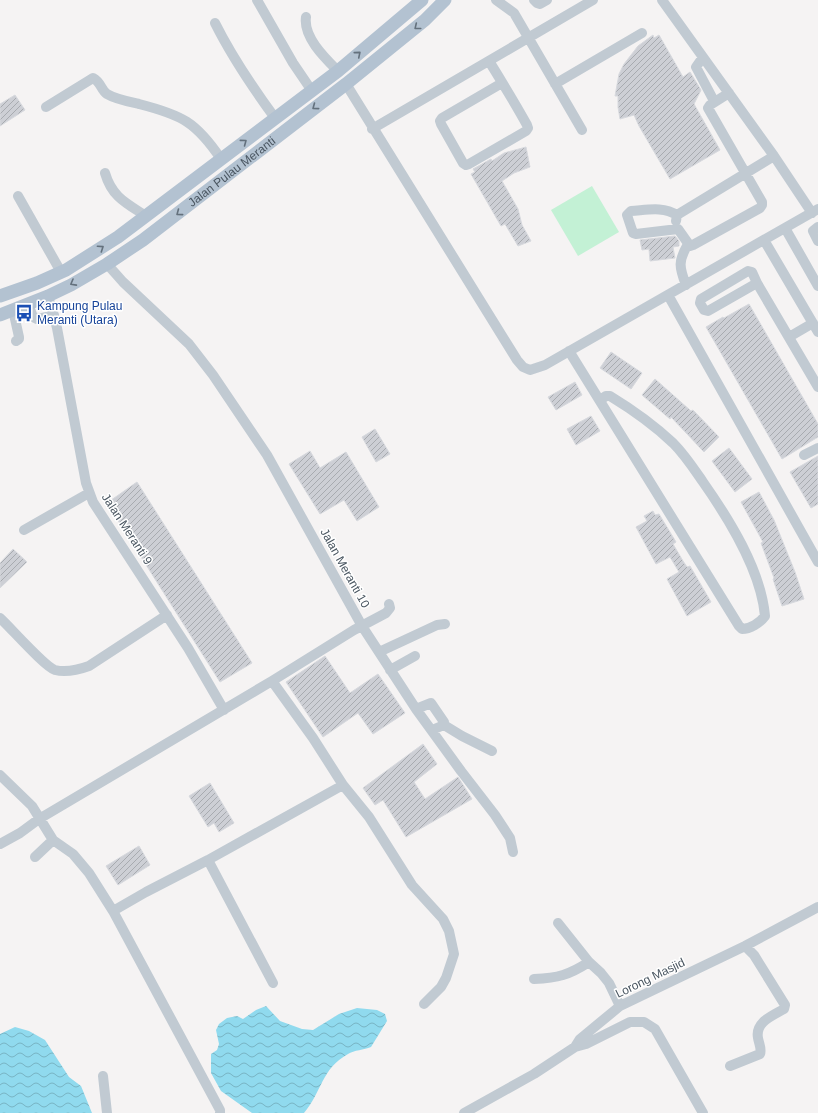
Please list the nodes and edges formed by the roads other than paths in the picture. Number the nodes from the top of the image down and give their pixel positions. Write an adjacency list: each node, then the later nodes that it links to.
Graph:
1 (257, 0): 19 (street)
2 (422, 0): 15 (main road, Jalan Pulau Meranti, one-way to 2)
3 (445, 0): 17 (main road, Jalan Pulau Meranti, one-way to 17)
4 (496, 0): 12 (street)
5 (534, 0): 6 (street)
6 (547, 0)
7 (662, 0): 13 (street)
8 (588, 1): 12 (street)
9 (306, 17): 15 (street)
10 (215, 23): 23 (street)
11 (642, 33): 18 (street)
12 (528, 38): 14 (street); 18 (street)
13 (703, 57): 20 (street); 21 (street)
14 (489, 61): 16 (street); 24 (street)
15 (338, 71): 19 (main road, Jalan Pulau Meranti)
16 (502, 83): 16 (street)
17 (346, 84): 24 (street); 41 (main road, Jalan Pulau Meranti, one-way to 41)
18 (555, 84): 25 (street)
19 (312, 91): 23 (main road, Jalan Pulau Meranti)
20 (729, 93): 21 (street); 26 (street)
21 (714, 101): 29 (street)
22 (46, 107): 27 (street)
23 (276, 118): 27 (main road, Jalan Pulau Meranti, one-way to 23)
24 (372, 129): 57 (street)
25 (582, 130)
26 (774, 156): 29 (street); 31 (street)
27 (221, 159): 33 (main road, Jalan Pulau Meranti)
28 (105, 173): 33 (street)
29 (746, 174): 32 (street); 40 (street)
30 (18, 196): 43 (street)
31 (815, 211): 35 (street)
32 (677, 215): 36 (street); 36 (street)
33 (146, 216): 37 (main road, Jalan Pulau Meranti)
34 (818, 227): 39 (street)
35 (785, 228): 38 (street); 46 (street)
36 (678, 229): 40 (street)
37 (118, 237): 41 (main road); 43 (main road, Jalan Pulau Meranti, one-way to 37)
38 (764, 240): 45 (street); 54 (street)
39 (818, 241)
40 (688, 244): 45 (street)
41 (127, 251): 42 (main road, Jalan Pulau Meranti)
42 (107, 264): 49 (main road, Jalan Pulau Meranti, one-way to 49); 69 (street, Jalan Meranti 10)
43 (61, 272): 48 (main road, Jalan Pulau Meranti)
44 (757, 282): 44 (street); 55 (street)
45 (686, 285): 47 (street)
46 (818, 286)
47 (668, 295): 57 (street); 64 (street)
48 (0, 296)
49 (48, 296): 50 (main road, Jalan Pulau Meranti); 53 (street, Jalan Meranti 9)
50 (28, 304): 51 (main road, Jalan Pulau Meranti); 53 (street)
51 (13, 310): 52 (main road, Jalan Pulau Meranti); 56 (street)
52 (0, 315)
53 (54, 315): 62 (street, Jalan Meranti 9)
54 (815, 327): 55 (street)
55 (789, 337): 58 (street)
56 (16, 341)
57 (569, 351): 59 (street)
58 (818, 387)
59 (600, 400): 59 (street)
60 (818, 448): 61 (street)
61 (804, 455)
62 (89, 494): 63 (street); 66 (street, Jalan Meranti 9)
63 (24, 530)
64 (818, 562)
65 (389, 604): 69 (street)
66 (167, 615): 67 (street); 75 (street, Jalan Meranti 9)
67 (0, 618)
68 (445, 624): 70 (street)
69 (362, 626): 70 (street, Jalan Meranti 10); 73 (street)
70 (379, 652): 72 (street, Jalan Meranti 10)
71 (415, 656): 72 (street)
72 (390, 670): 74 (street, Jalan Meranti 10)
73 (272, 681): 75 (street); 80 (street)
74 (416, 709): 76 (street); 77 (street, Jalan Meranti 10)
75 (224, 710): 81 (street)
76 (444, 725): 77 (street); 78 (street)
77 (432, 730): 84 (street, Jalan Meranti 10)
78 (492, 751)
79 (0, 774): 81 (street)
80 (343, 785): 86 (street); 94 (street)
81 (39, 819): 82 (street); 83 (street)
82 (53, 840): 85 (street); 88 (street)
83 (0, 844)
84 (514, 852)
85 (35, 857)
86 (208, 860): 88 (street); 93 (street)
87 (818, 907): 90 (street, Lorong Masjid)
88 (113, 911): 100 (street)
89 (558, 924): 91 (street)
90 (745, 946): 95 (street, Lorong Masjid); 97 (street)
91 (589, 962): 92 (street); 95 (street)
92 (534, 979)
93 (273, 983)
94 (424, 1004)
95 (620, 1006): 96 (street, Lorong Masjid)
96 (575, 1047): 101 (street, Lorong Masjid); 102 (street)
97 (730, 1066)
98 (103, 1076): 99 (street)
99 (107, 1113)
100 (220, 1113)
101 (464, 1113)
102 (702, 1113)

